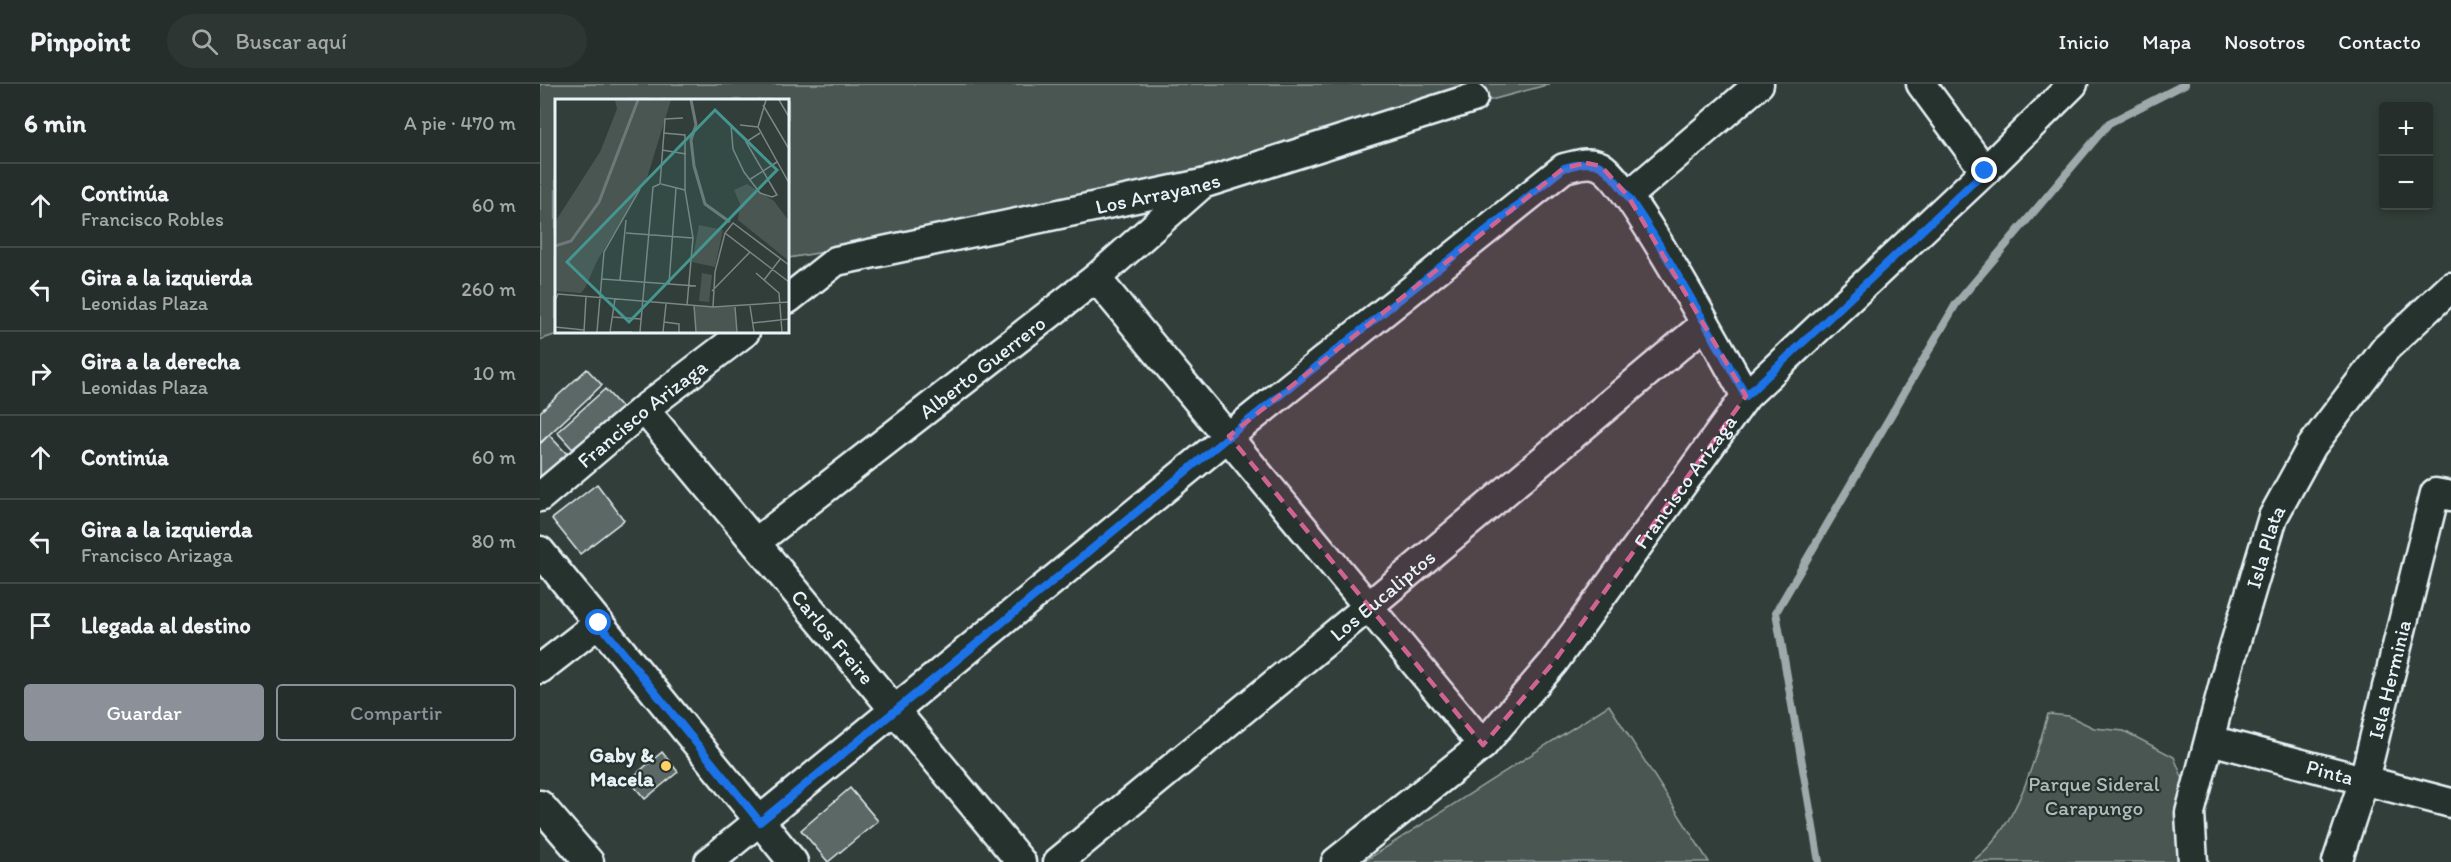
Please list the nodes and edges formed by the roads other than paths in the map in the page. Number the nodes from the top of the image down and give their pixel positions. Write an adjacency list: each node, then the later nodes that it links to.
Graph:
1 (1759, 84): 7 (street)
2 (1921, 84): 5 (street)
3 (2073, 84): 5 (street, Francisco Arizaga)
4 (1473, 98): 6 (street, Los Arrayanes)
5 (1985, 171): 13 (street, Francisco Arizaga)
6 (1202, 184): 8 (street, Alberto Guerrero); 10 (street, Los Arrayanes)
7 (1628, 196): 11 (street); 15 (street)
8 (1096, 278): 15 (street); 18 (street, Alberto Guerrero)
9 (2451, 287): 24 (street, Isla Plata)
10 (789, 298)
11 (1705, 324): 13 (street); 20 (street, Los Eucaliptos)
12 (744, 333): 14 (street, Francisco Arizaga)
13 (1746, 396): 25 (street, Francisco Arizaga)
14 (644, 409): 17 (street, Francisco Arizaga); 18 (street, Carlos Freire)
15 (1229, 436): 20 (street); 23 (street)
16 (2443, 495): 26 (street, Isla Herminia)
17 (540, 497)
18 (756, 542): 23 (street, Carlos Freire)
19 (540, 551): 21 (street)
20 (1369, 606): 25 (street); 34 (street, Los Eucaliptos)
21 (599, 623): 22 (street); 29 (street)
22 (540, 669)
23 (896, 710): 29 (street); 33 (street, Carlos Freire)
24 (2210, 740): 26 (street, Pinta); 36 (street, Isla Plata)
25 (1483, 745): 35 (street, Francisco Arizaga)
26 (2364, 780): 27 (street, Pinta); 37 (street, Isla Herminia)
27 (2451, 803)
28 (540, 805): 30 (street)
29 (760, 822): 31 (street); 32 (street)
30 (589, 862)
31 (710, 862)
32 (793, 862)
33 (1022, 862)
34 (1058, 862)
35 (1336, 862)
36 (2193, 862)
37 (2337, 862)

